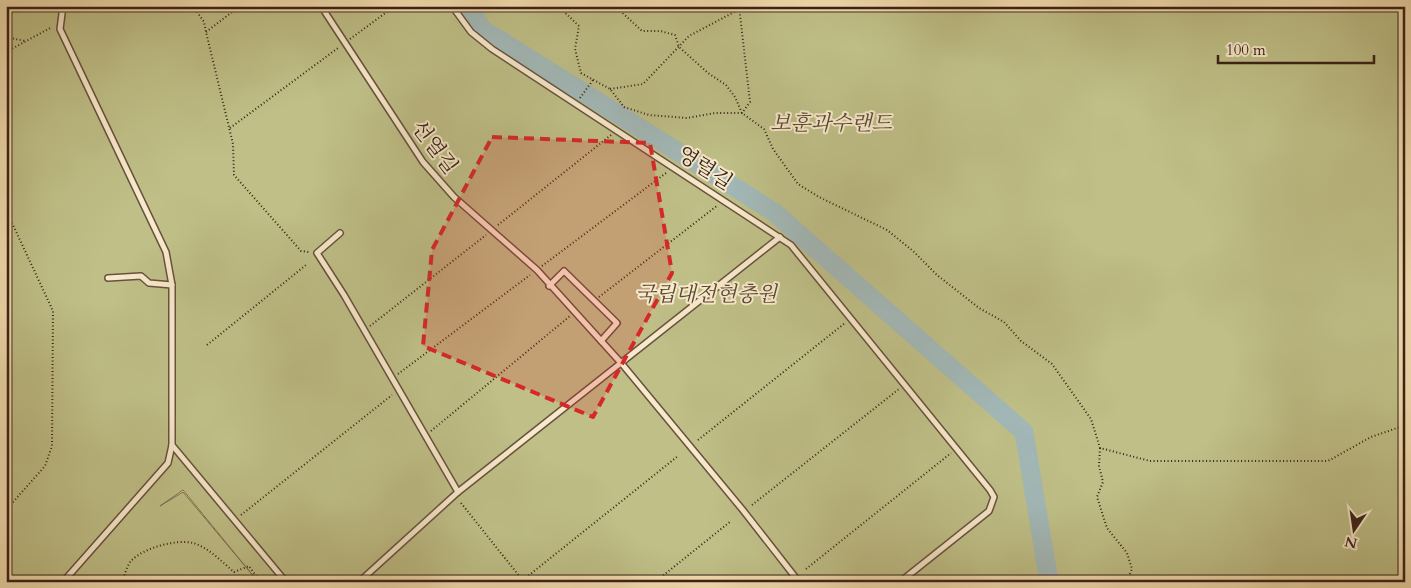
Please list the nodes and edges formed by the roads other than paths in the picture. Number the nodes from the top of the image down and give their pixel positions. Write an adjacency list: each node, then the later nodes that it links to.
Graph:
1 (63, 6): 7 (lane)
2 (321, 6): 8 (lane, 선열길)
3 (452, 6): 5 (lane, 영렬길)
4 (340, 233): 12 (lane)
5 (780, 237): 10 (lane); 17 (lane, 영렬길)
6 (108, 278): 7 (lane)
7 (172, 285): 11 (lane)
8 (549, 286): 9 (lane); 9 (lane)
9 (601, 341): 10 (lane)
10 (622, 364): 12 (lane); 16 (lane)
11 (172, 445): 13 (lane); 14 (lane)
12 (458, 492): 15 (lane)
13 (63, 582)
14 (286, 582)
15 (359, 582)
16 (799, 582)
17 (900, 582)

